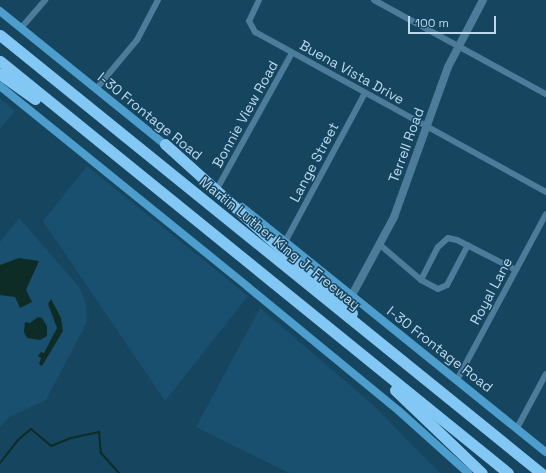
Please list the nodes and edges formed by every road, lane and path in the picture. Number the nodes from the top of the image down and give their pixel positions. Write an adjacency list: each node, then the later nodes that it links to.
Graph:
1 (45, 0): 7 (street)
2 (158, 0): 14 (street)
3 (259, 0): 10 (street, Buena Vista Drive)
4 (374, 0): 9 (street)
5 (483, 0): 9 (street, Terrell Road)
6 (0, 11): 7 (main road, I-30 Frontage Road)
7 (21, 28): 14 (main road, I-30 Frontage Road)
8 (0, 35): 31 (highway, Martin Luther King Jr Freeway)
9 (458, 46): 16 (street); 17 (street, Terrell Road)
10 (292, 53): 15 (street, Buena Vista Drive); 20 (street, Bonnie View Road)
11 (0, 61): 19 (highway)
12 (0, 74): 19 (highway)
13 (0, 86): 35 (main road)
14 (96, 89): 18 (main road, I-30 Frontage Road)
15 (365, 93): 17 (street, Buena Vista Drive); 23 (street, Lange Street)
16 (546, 94)
17 (427, 127): 21 (street, Buena Vista Drive); 24 (street, Terrell Road)
18 (165, 144): 20 (main road, I-30 Frontage Road); 31 (highway)
19 (124, 162): 29 (highway)
20 (218, 187): 23 (main road, I-30 Frontage Road)
21 (546, 192)
22 (546, 214): 26 (street, Royal Lane)
23 (285, 242): 28 (main road, I-30 Frontage Road)
24 (379, 244): 27 (street); 28 (street, Terrell Road)
25 (468, 245): 26 (street); 27 (street); 27 (street)
26 (516, 270): 32 (street, Royal Lane)
27 (421, 280)
28 (351, 297): 32 (main road, I-30 Frontage Road)
29 (340, 338): 36 (highway); 37 (highway)
30 (546, 374): 33 (street)
31 (423, 378): 38 (highway, Martin Luther King Jr Freeway)
32 (457, 380): 33 (main road, I-30 Frontage Road)
33 (517, 428): 34 (main road, I-30 Frontage Road)
34 (546, 452)
35 (468, 473)
36 (482, 473)
37 (508, 473)
38 (541, 473)

